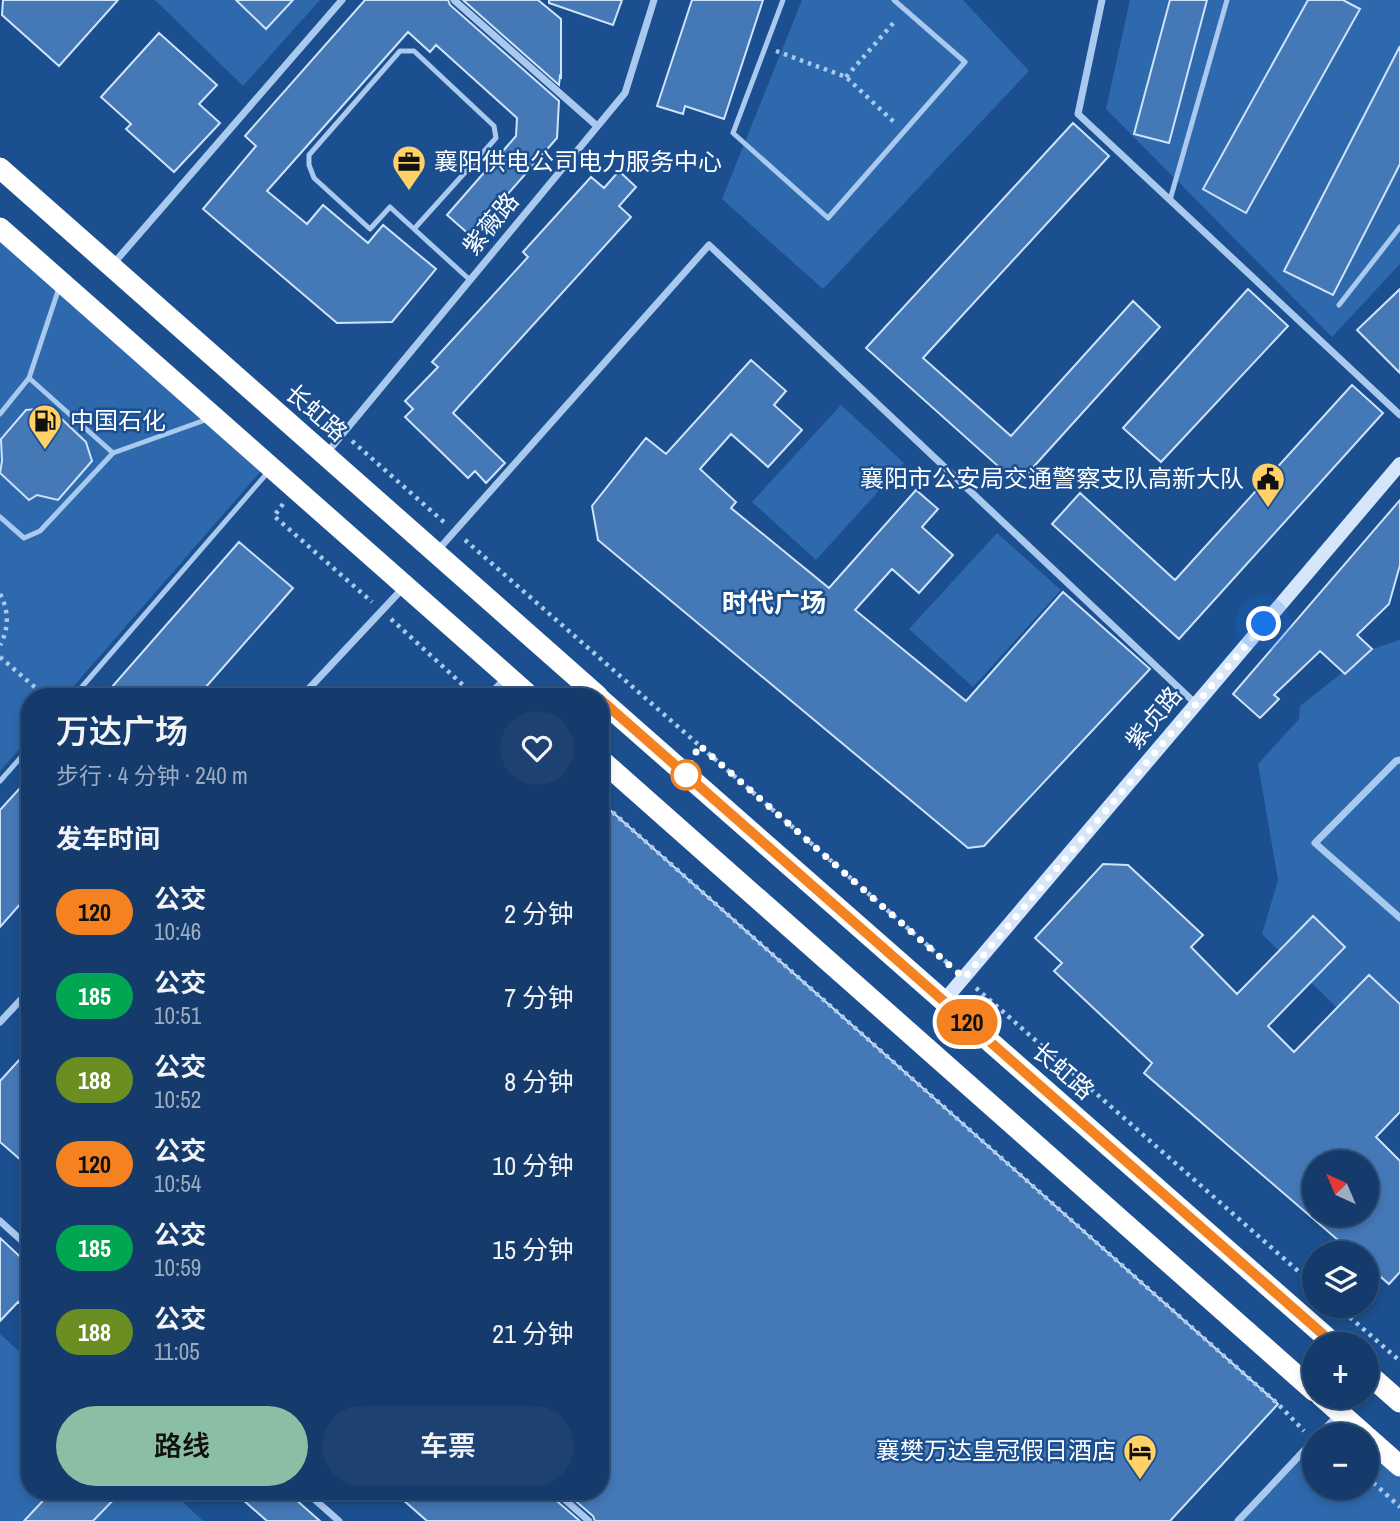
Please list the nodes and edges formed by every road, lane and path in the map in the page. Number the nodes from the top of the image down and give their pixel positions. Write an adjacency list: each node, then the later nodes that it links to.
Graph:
1 (342, 0): 18 (street)
2 (454, 0): 11 (street)
3 (654, 0): 11 (street, 紫薇路)
4 (783, 0): 9 (lane)
5 (894, 0): 8 (lane)
6 (1102, 0): 14 (street)
7 (1227, 0): 14 (lane)
8 (905, 9): 10 (path); 12 (lane)
9 (765, 47): 10 (path); 12 (lane)
10 (846, 77): 12 (path)
11 (597, 126): 19 (street, 紫薇路)
12 (904, 132)
13 (0, 169): 18 (highway, 长虹路)
14 (1170, 200): 24 (street)
15 (1400, 227): 21 (lane)
16 (0, 228): 20 (highway)
17 (414, 229): 17 (lane); 19 (lane)
18 (111, 267): 28 (highway, 长虹路)
19 (470, 280): 26 (street, 紫薇路)
20 (61, 282): 22 (lane); 25 (highway)
21 (1339, 304)
22 (29, 377): 23 (lane); 27 (lane)
23 (0, 414)
24 (1400, 415)
25 (214, 417): 27 (lane); 30 (highway)
26 (343, 434): 28 (street, 紫薇路); 33 (path)
27 (113, 453): 32 (lane)
28 (325, 456): 34 (highway, 长虹路)
29 (1400, 464): 48 (street, 紫贞路)
30 (272, 468): 31 (highway); 42 (lane)
31 (295, 489): 35 (highway); 37 (path)
32 (0, 517)
33 (455, 531): 34 (street); 48 (street); 56 (path)
34 (435, 553): 47 (highway, 长虹路)
35 (405, 586): 37 (street); 40 (highway)
36 (0, 594): 38 (path)
37 (382, 611): 43 (street); 44 (path)
38 (0, 645)
39 (0, 657): 41 (path)
40 (507, 676): 45 (street); 46 (highway)
41 (36, 688)
42 (81, 688)
43 (310, 688)
44 (466, 688)
45 (496, 688)
46 (521, 688)
47 (588, 688)
48 (1196, 704): 56 (street, 紫贞路)
49 (609, 707): 58 (highway, 长虹路)
50 (21, 757): 53 (lane)
51 (1400, 760): 55 (street)
52 (609, 767): 66 (highway)
53 (0, 781)
54 (609, 809): 73 (path)
55 (1400, 918)
56 (964, 978): 58 (street, 紫贞路); 62 (path)
57 (21, 1000): 59 (street)
58 (943, 1002): 64 (highway, 长虹路)
59 (0, 1022)
60 (0, 1221): 61 (street)
61 (21, 1240)
62 (1302, 1274)
63 (1351, 1318): 65 (path)
64 (1320, 1332)
65 (1400, 1361)
66 (1302, 1380)
67 (1379, 1384): 68 (highway)
68 (1400, 1402)
69 (1336, 1409): 70 (highway)
70 (1340, 1413): 71 (street); 72 (highway)
71 (1330, 1423)
72 (1351, 1423)
73 (1302, 1429)
74 (1379, 1447): 76 (highway)
75 (1302, 1454): 83 (street)
76 (1400, 1466)
77 (1379, 1487): 80 (path)
78 (315, 1500): 81 (street)
79 (565, 1500): 82 (street)
80 (1400, 1507)
81 (339, 1521)
82 (589, 1521)
83 (1238, 1521)

